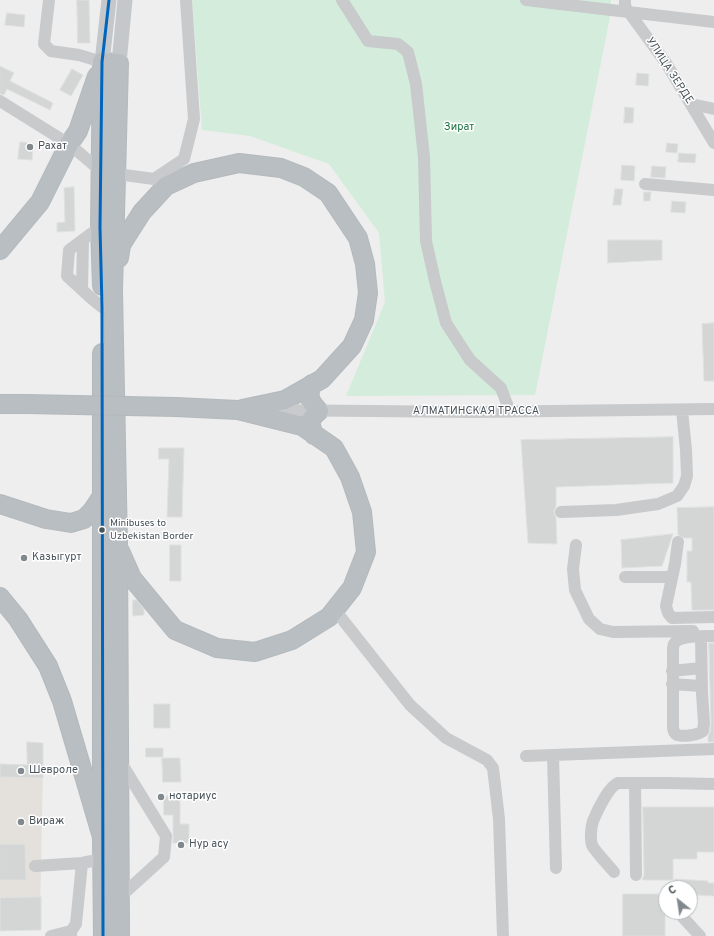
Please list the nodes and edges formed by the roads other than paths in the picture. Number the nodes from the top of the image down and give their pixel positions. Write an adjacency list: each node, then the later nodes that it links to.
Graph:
1 (48, 0): 9 (street)
2 (109, 0): 9 (main road)
3 (125, 0): 9 (main road)
4 (186, 0): 15 (street)
5 (342, 0): 28 (street)
6 (526, 0): 7 (street)
7 (626, 4): 8 (street); 11 (street, УЛИЦА ЗЕРДЕ)
8 (714, 20)
9 (111, 63): 14 (highway); 15 (highway)
10 (0, 101): 14 (street)
11 (691, 104): 12 (street); 13 (street, УЛИЦА ЗЕРДЕ)
12 (714, 109)
13 (714, 143)
14 (69, 144): 15 (street); 19 (highway)
15 (109, 173): 18 (highway); 20 (highway)
16 (645, 184): 17 (street)
17 (714, 190)
18 (100, 228): 21 (highway); 21 (street)
19 (0, 250)
20 (113, 290): 21 (highway); 22 (highway)
21 (106, 308): 30 (highway)
22 (312, 384): 25 (highway); 27 (highway)
23 (0, 404): 25 (highway, bridge)
24 (714, 409): 26 (street, АЛМАТИНСКАЯ ТРАССА)
25 (238, 410): 27 (street, АЛМАТИНСКАЯ ТРАССА); 29 (highway)
26 (682, 410): 28 (street, АЛМАТИНСКАЯ ТРАССА); 32 (street)
27 (318, 411): 28 (street, АЛМАТИНСКАЯ ТРАССА); 29 (highway)
28 (510, 412)
29 (314, 434): 39 (highway)
30 (107, 490): 31 (highway); 35 (highway); 51 (highway)
31 (0, 504)
32 (562, 512)
33 (678, 542): 37 (street)
34 (576, 544): 41 (street)
35 (118, 546): 39 (highway); 51 (highway)
36 (625, 577): 37 (street)
37 (672, 577): 40 (street)
38 (0, 597): 54 (highway)
39 (335, 610): 67 (street)
40 (714, 617)
41 (714, 632)
42 (714, 636): 43 (street)
43 (701, 637): 44 (street); 45 (street)
44 (701, 668): 45 (street); 47 (street)
45 (672, 671): 46 (street)
46 (672, 684): 47 (street); 47 (street)
47 (701, 686)
48 (714, 749): 49 (street)
49 (553, 755): 50 (street); 58 (street)
50 (526, 756)
51 (111, 759): 54 (highway); 61 (highway); 61 (street)
52 (635, 783): 53 (street); 59 (street); 60 (street)
53 (714, 784)
54 (102, 837): 55 (highway)
55 (102, 859): 56 (street); 65 (highway)
56 (82, 864): 57 (street); 63 (street)
57 (35, 866)
58 (556, 868)
59 (614, 872)
60 (636, 875)
61 (120, 897): 66 (highway)
62 (685, 920): 68 (street)
63 (71, 934): 64 (street)
64 (51, 936)
65 (103, 936)
66 (120, 936)
67 (503, 936)
68 (700, 936)

